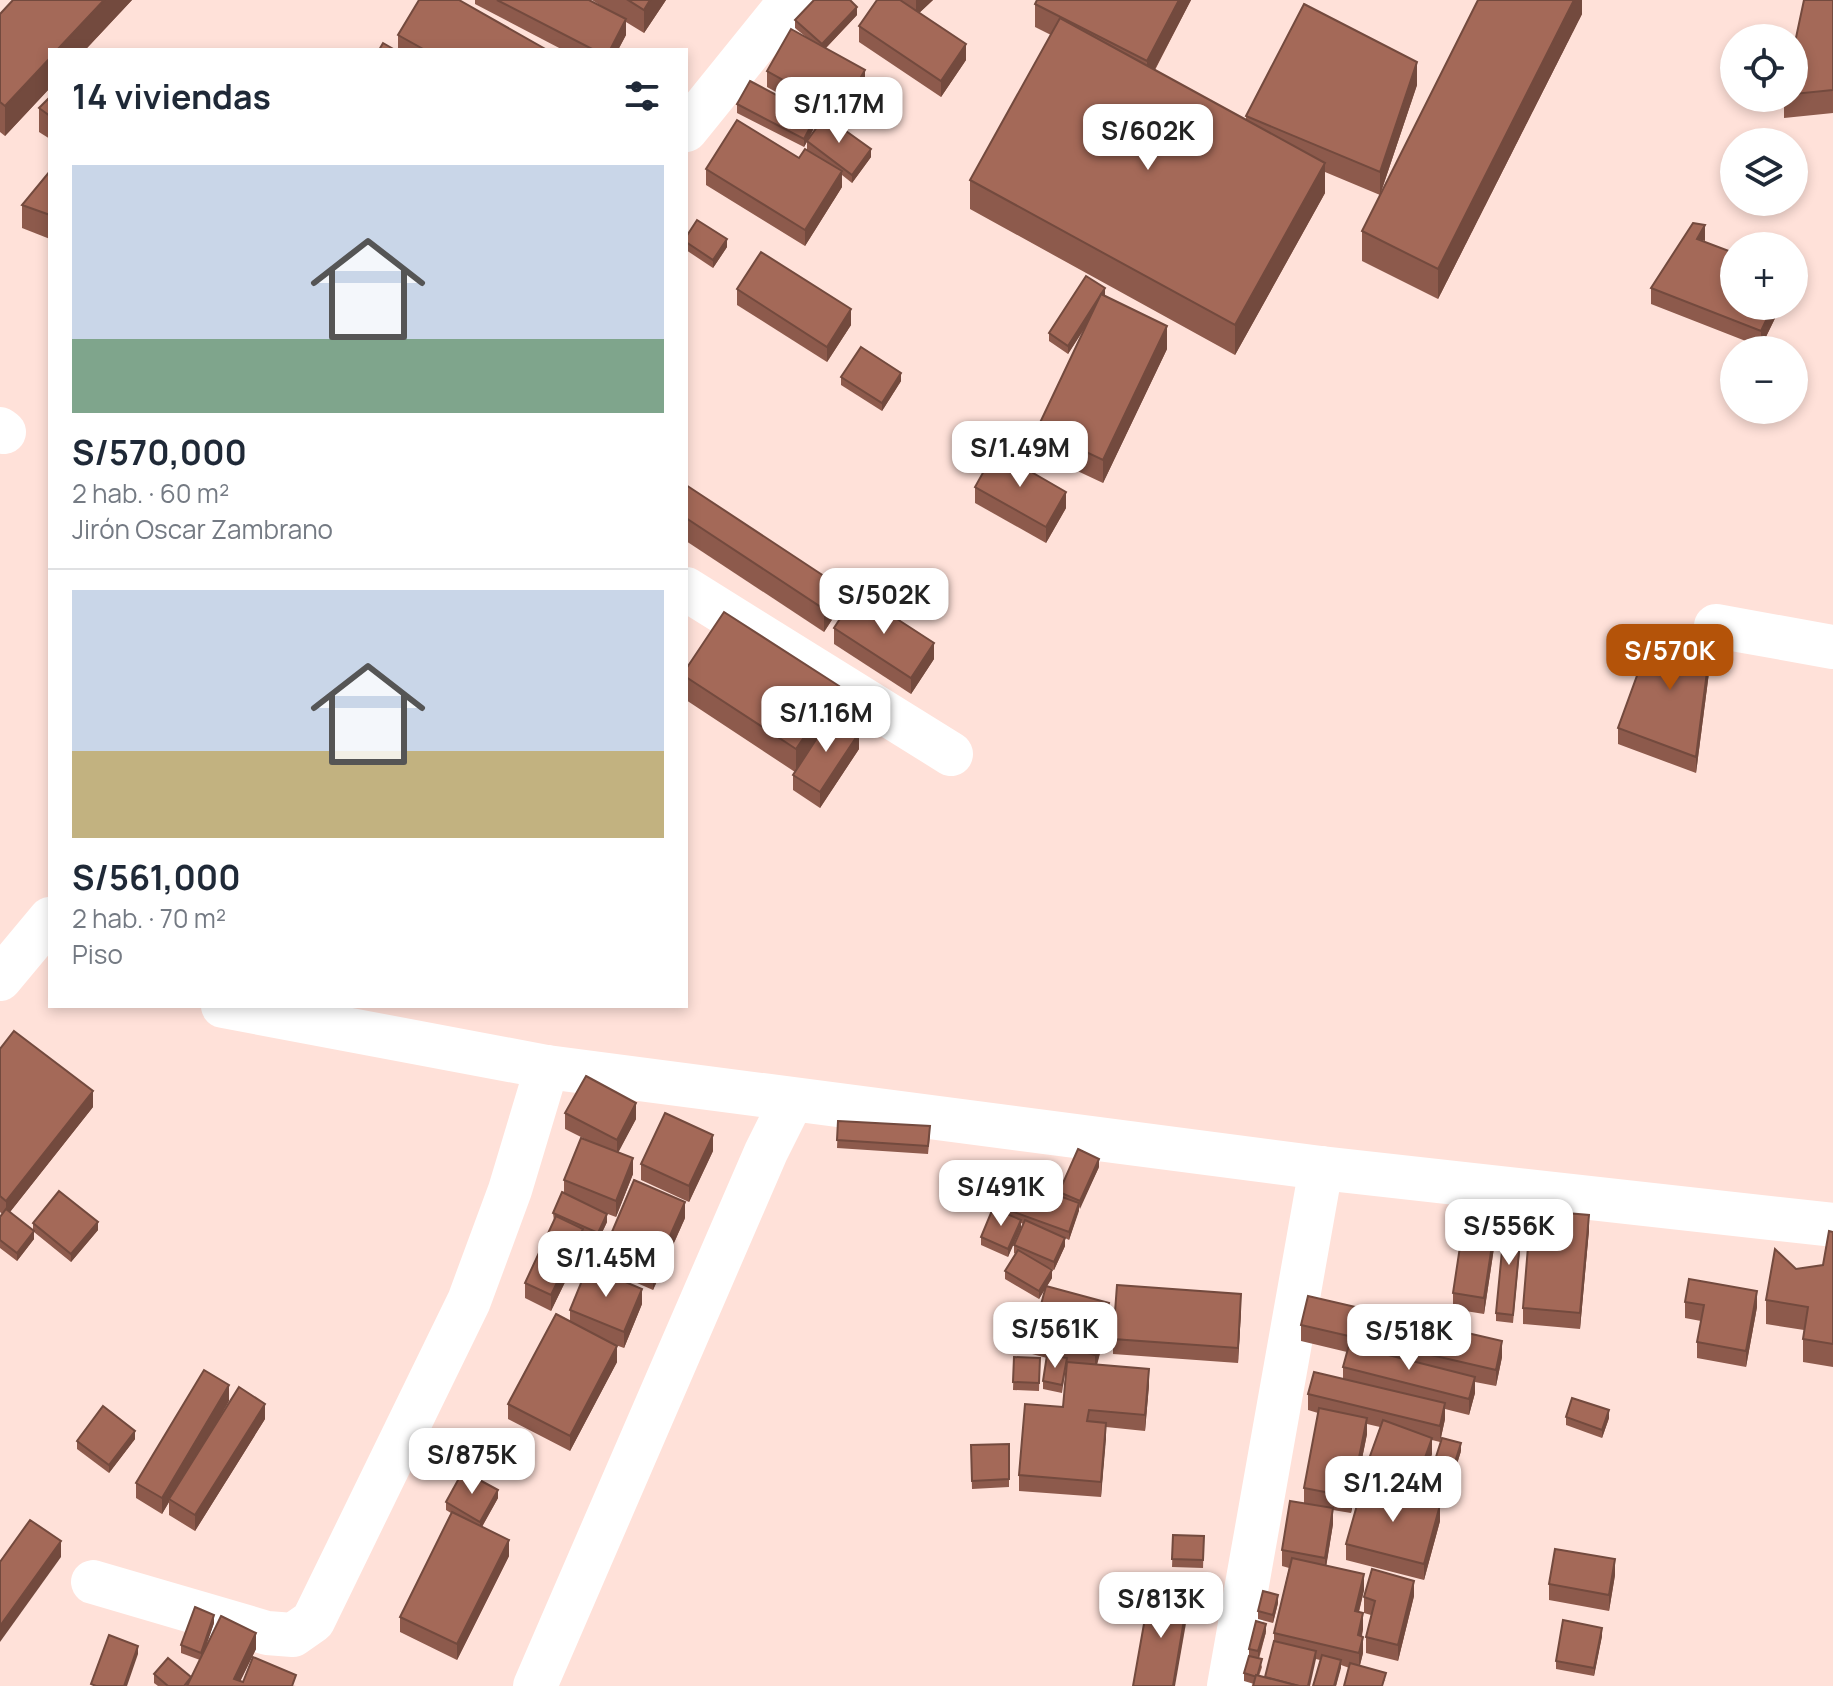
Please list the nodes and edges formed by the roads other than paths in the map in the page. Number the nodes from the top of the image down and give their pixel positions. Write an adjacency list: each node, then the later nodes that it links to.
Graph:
1 (791, 0): 2 (street)
2 (688, 128)
3 (688, 590): 6 (street)
4 (1716, 626): 5 (street)
5 (1833, 647)
6 (951, 754)
7 (48, 923): 8 (street)
8 (21, 973)
9 (234, 1008): 10 (street)
10 (547, 1067): 11 (street); 14 (street)
11 (792, 1100): 12 (street); 15 (street)
12 (1321, 1168): 13 (street); 16 (street)
13 (1833, 1225)
14 (93, 1582)
15 (535, 1686)
16 (1229, 1686)

